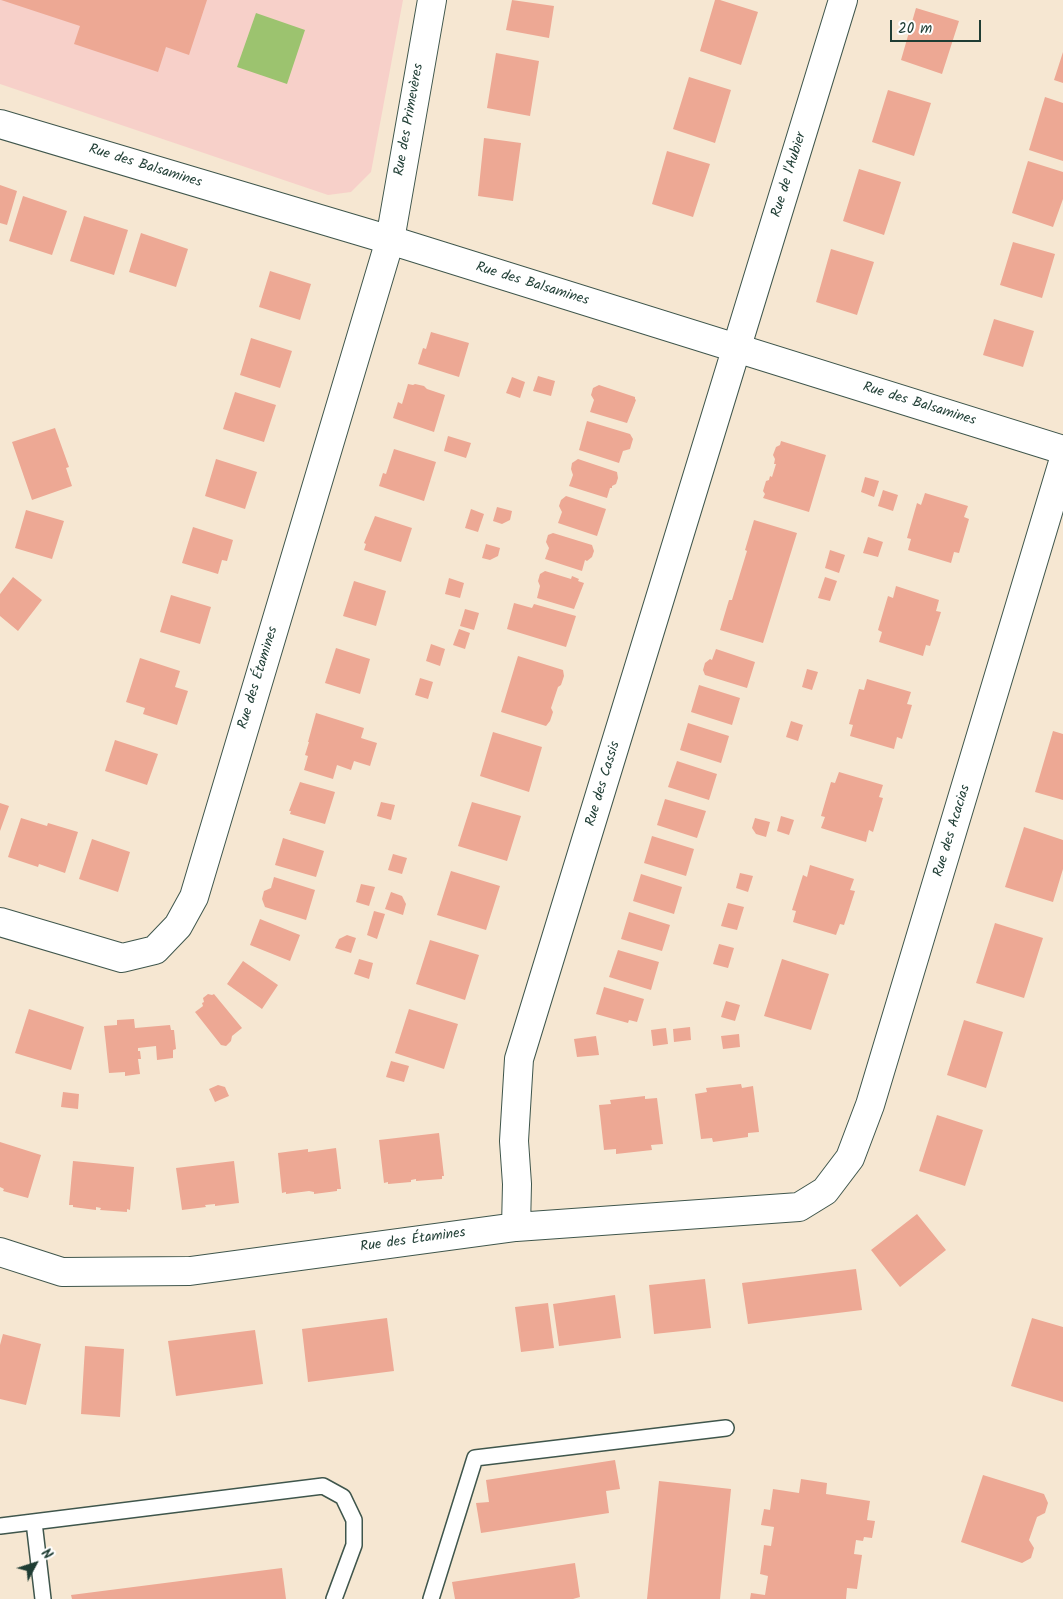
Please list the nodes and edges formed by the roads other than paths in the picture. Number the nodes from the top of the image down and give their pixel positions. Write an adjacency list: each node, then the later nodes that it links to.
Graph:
1 (432, 0): 4 (street, Rue des Primevères)
2 (843, 0): 5 (street, Rue de l'Aubier)
3 (0, 124): 4 (street, Rue des Balsamines)
4 (390, 240): 5 (street, Rue des Balsamines); 8 (street, Rue des Étamines)
5 (737, 349): 6 (street, Rue des Balsamines); 10 (street, Rue des Cassis)
6 (1063, 450)
7 (1063, 462): 9 (street, Rue des Acacias)
8 (0, 922)
9 (825, 1191): 10 (street, Rue des Étamines)
10 (516, 1227): 11 (street, Rue des Étamines)
11 (0, 1252)
12 (726, 1428): 17 (lane)
13 (34, 1522): 14 (lane); 15 (lane); 16 (lane)
14 (0, 1526)
15 (43, 1599)
16 (334, 1599)
17 (431, 1599)

